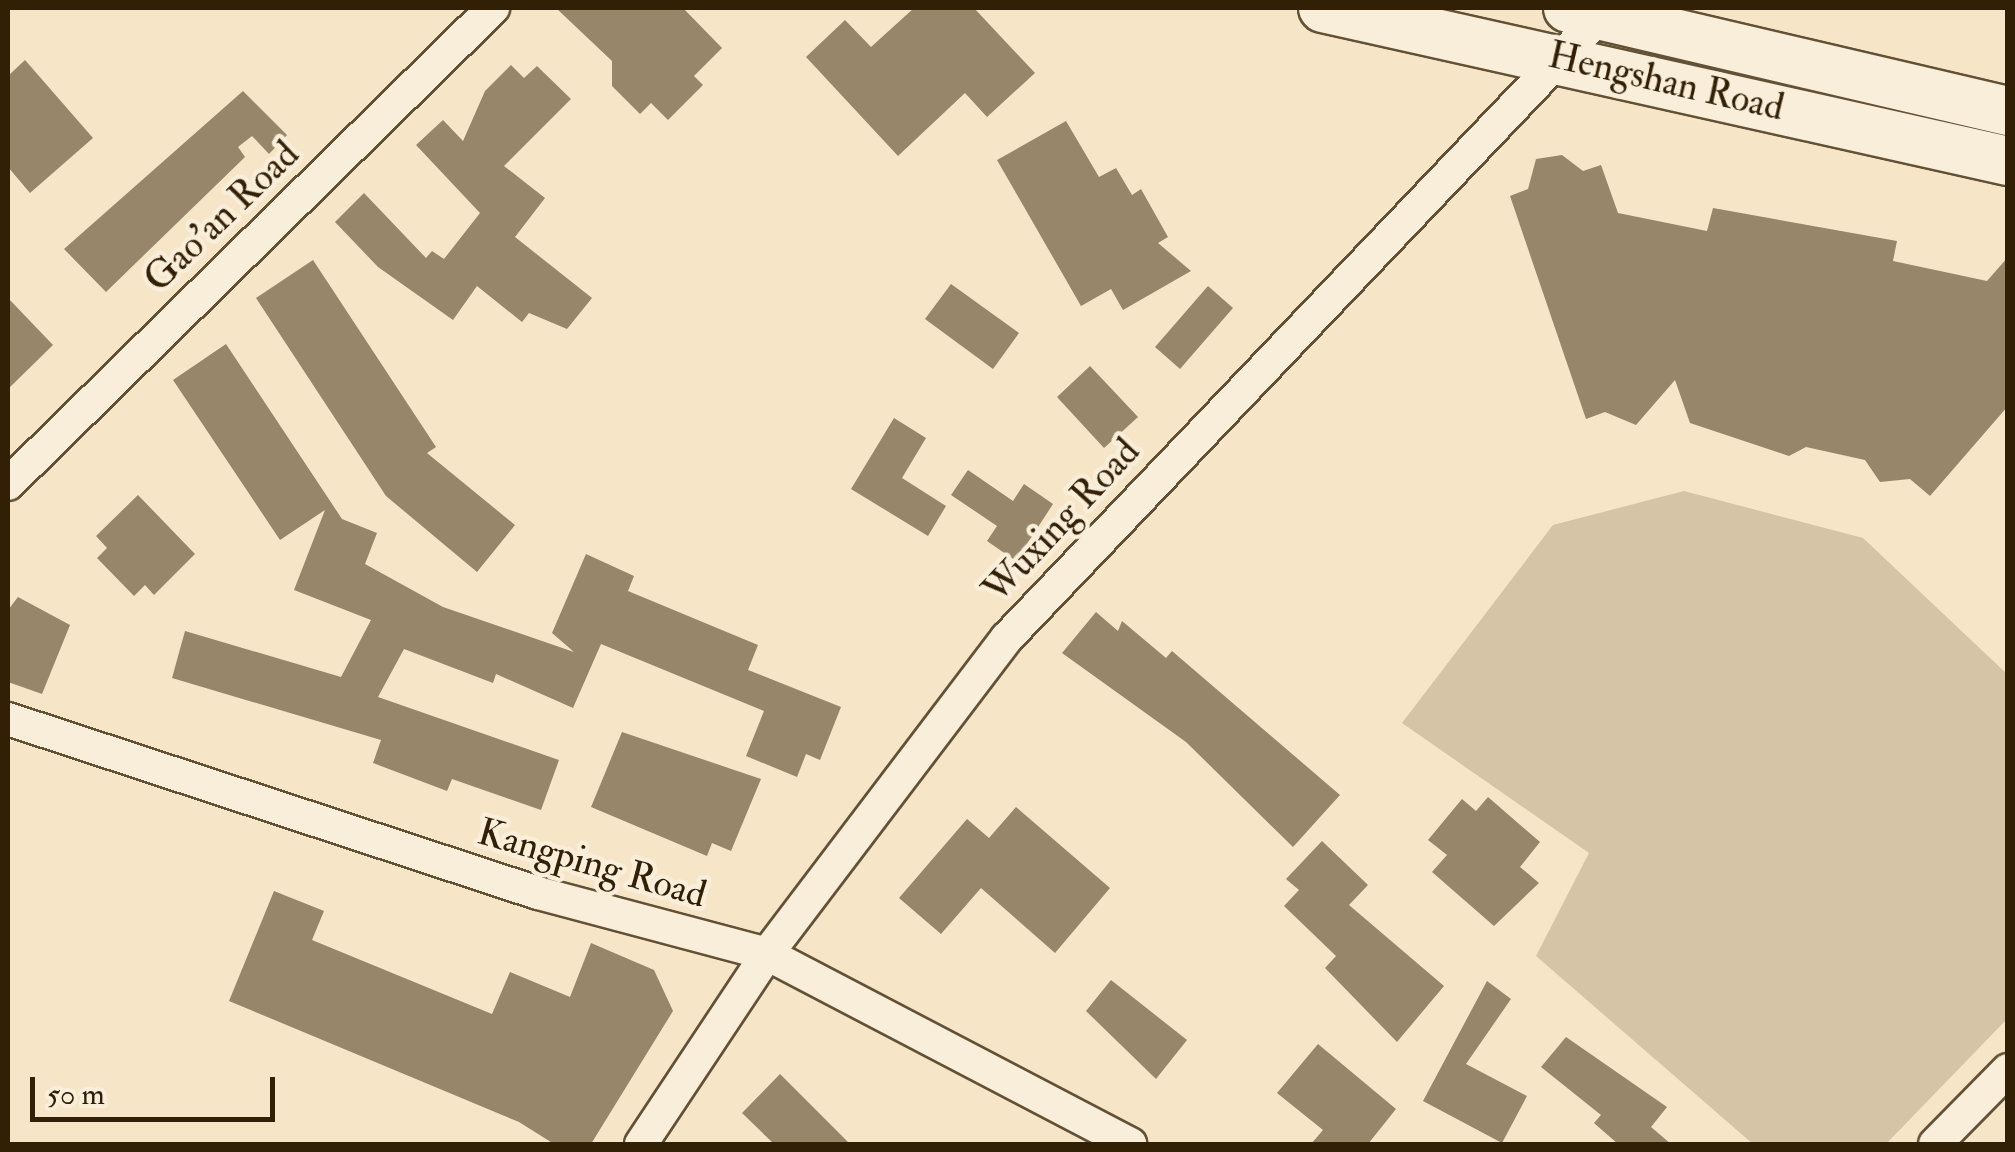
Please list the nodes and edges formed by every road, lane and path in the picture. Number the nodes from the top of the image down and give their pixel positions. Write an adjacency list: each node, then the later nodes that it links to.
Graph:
1 (492, 8): 7 (street, Gao'an Road)
2 (1323, 8): 4 (main road, Hengshan Road)
3 (1592, 10): 4 (street, Wuxing Road); 5 (main road, Hengshan Road)
4 (1553, 55): 6 (main road, Hengshan Road); 9 (street, Wuxing Road)
5 (2008, 112)
6 (2008, 161)
7 (8, 484)
8 (8, 719): 9 (street, Kangping Road)
9 (767, 954): 11 (street, Wuxing Road); 12 (street, Kangping Road)
10 (2008, 1070): 13 (street)
11 (642, 1144)
12 (1130, 1144)
13 (1935, 1144)

